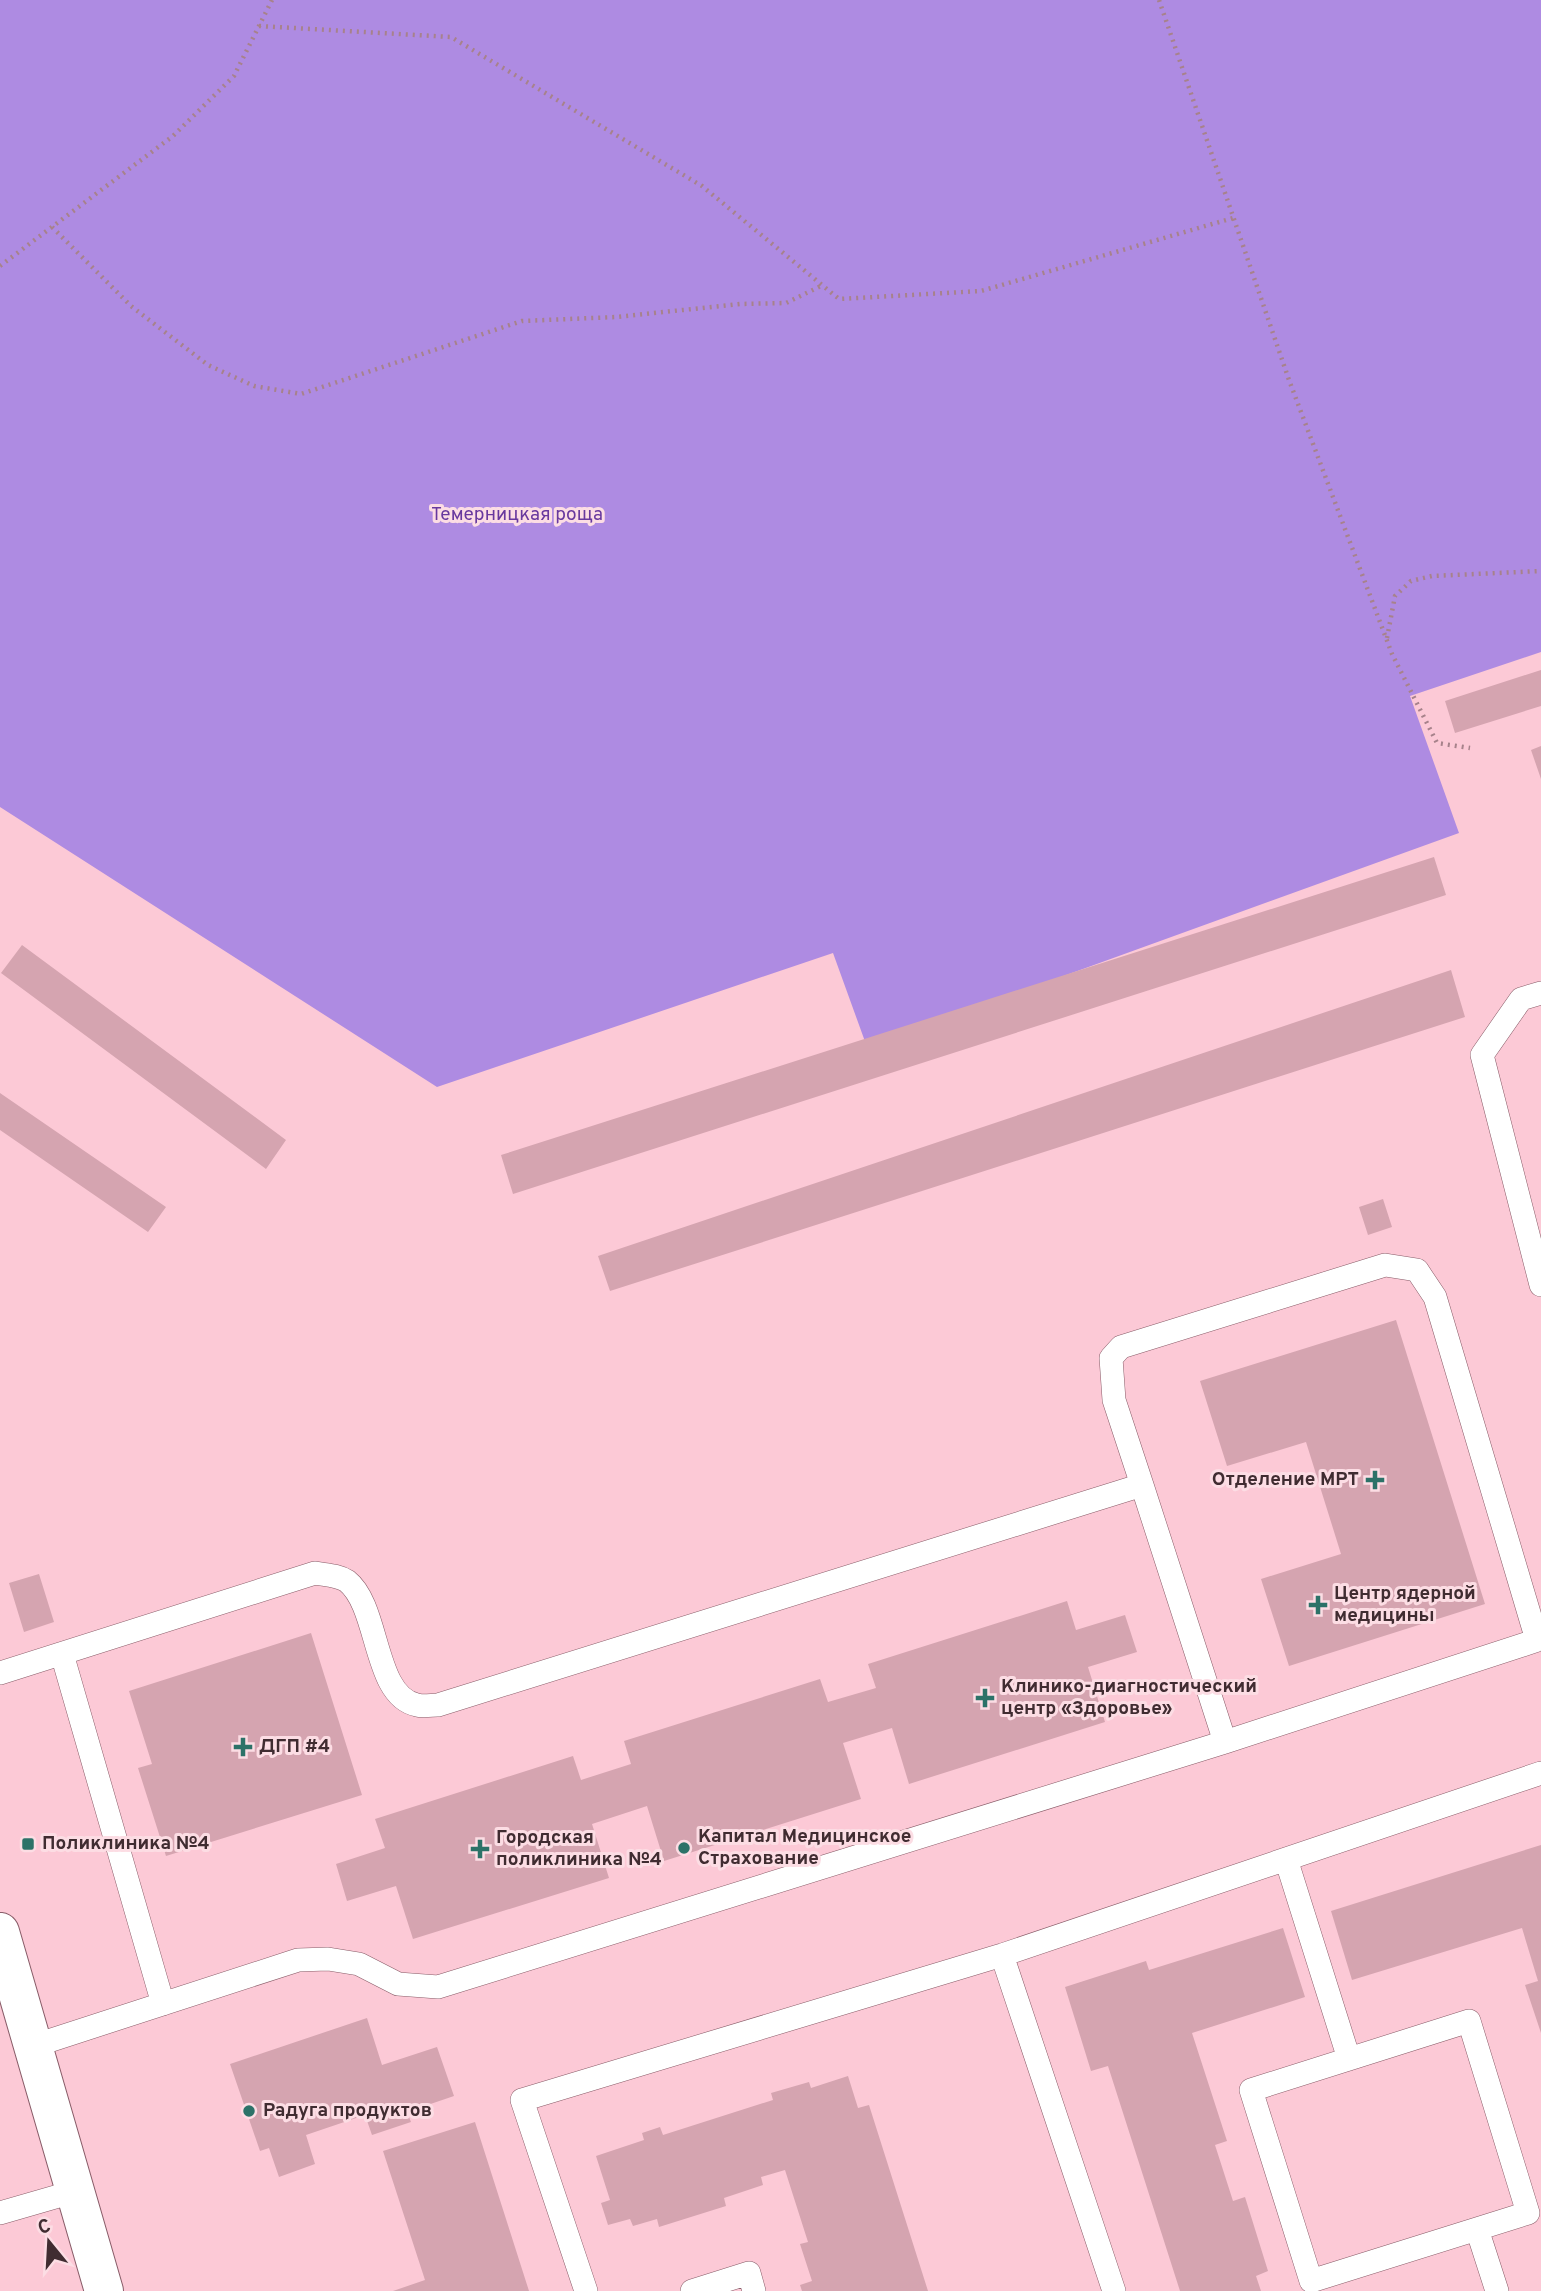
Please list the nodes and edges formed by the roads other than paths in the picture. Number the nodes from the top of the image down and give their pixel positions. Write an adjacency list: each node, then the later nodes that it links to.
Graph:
1 (1541, 993): 2 (lane)
2 (1541, 1285)
3 (1142, 1485): 4 (lane); 5 (lane); 7 (lane)
4 (1539, 1640): 7 (lane)
5 (62, 1654): 6 (lane); 12 (lane)
6 (0, 1673)
7 (1224, 1742): 12 (lane)
8 (1541, 1773): 9 (lane)
9 (1286, 1859): 11 (lane); 14 (lane)
10 (0, 1932): 13 (street)
11 (1002, 1955): 19 (lane); 22 (lane)
12 (163, 2004): 13 (lane)
13 (33, 2046): 15 (street)
14 (1349, 2059): 17 (lane); 17 (lane)
15 (76, 2191): 16 (lane); 18 (street)
16 (0, 2213)
17 (1477, 2229): 23 (lane)
18 (104, 2291)
19 (586, 2291)
20 (692, 2291): 21 (lane)
21 (754, 2291)
22 (1114, 2291)
23 (1497, 2291)

